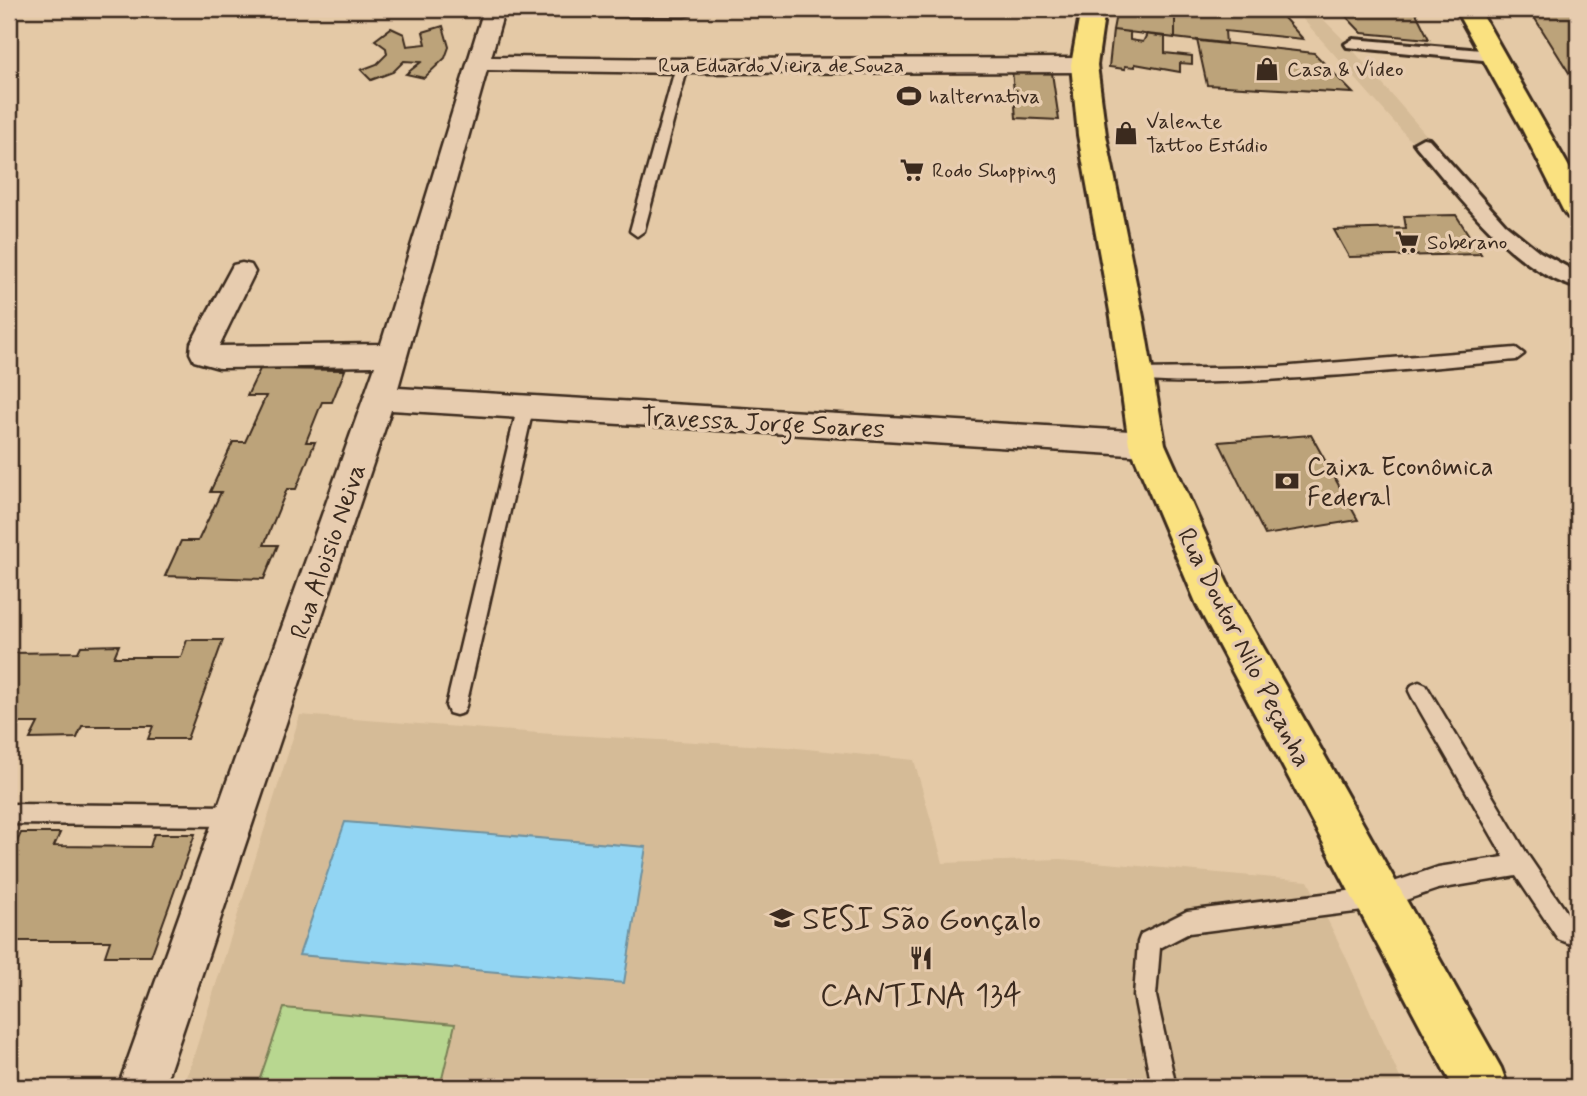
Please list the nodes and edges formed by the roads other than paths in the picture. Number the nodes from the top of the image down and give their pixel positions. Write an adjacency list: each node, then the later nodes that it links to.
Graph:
1 (494, 9): 8 (street, Rua Aloisio Neiva)
2 (504, 9): 5 (street)
3 (1093, 9): 9 (main road, Rua Doutor Nilo Peçanha)
4 (1467, 9): 7 (main road)
5 (684, 10)
6 (1353, 44): 7 (street)
7 (1493, 56): 12 (main road)
8 (479, 62): 10 (street, Rua Eduardo Vieira de Souza); 17 (street, Rua Aloisio Neiva)
9 (1084, 65): 10 (street, Rua Eduardo Vieira de Souza); 18 (main road, Rua Doutor Nilo Peçanha)
10 (682, 66): 13 (lane)
11 (1423, 143): 15 (street)
12 (1578, 210)
13 (637, 231)
14 (242, 272): 17 (street)
15 (1578, 281)
16 (1516, 354): 18 (lane)
17 (392, 355): 19 (street, Rua Aloisio Neiva)
18 (1136, 375): 21 (main road, Rua Doutor Nilo Peçanha)
19 (380, 398): 20 (street, Travessa Jorge Soares); 25 (street, Rua Aloisio Neiva)
20 (525, 409): 21 (street, Travessa Jorge Soares); 23 (lane)
21 (1147, 444): 27 (main road, Rua Doutor Nilo Peçanha)
22 (1419, 691): 26 (lane)
23 (456, 706)
24 (9, 814): 25 (lane)
25 (236, 816): 29 (street, Rua Aloisio Neiva)
26 (1521, 864): 27 (lane); 28 (lane)
27 (1379, 898): 30 (lane); 31 (main road, Rua Doutor Nilo Peçanha)
28 (1578, 936)
29 (141, 1087)
30 (1164, 1087)
31 (1482, 1087)

